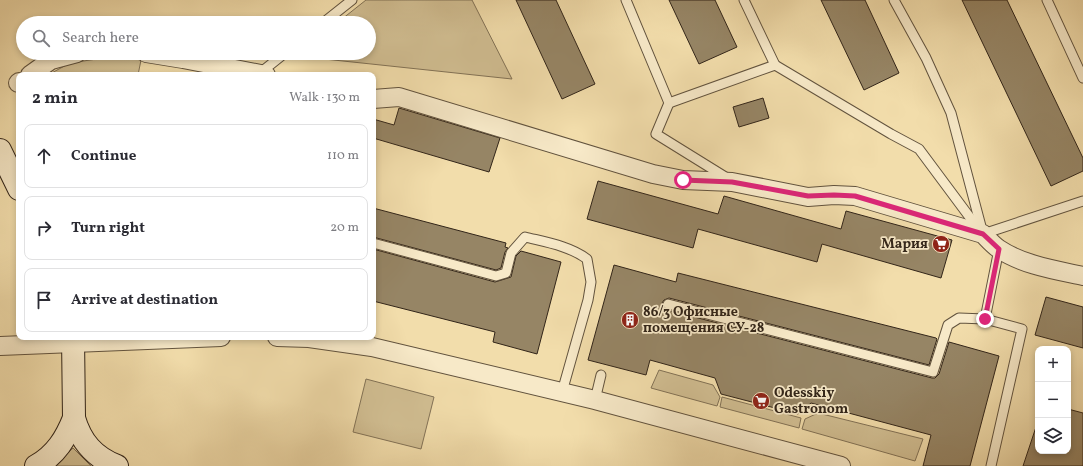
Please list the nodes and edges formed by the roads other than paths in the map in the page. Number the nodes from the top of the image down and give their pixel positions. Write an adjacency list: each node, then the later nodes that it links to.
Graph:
1 (352, 0): 6 (lane)
2 (626, 0): 16 (lane)
3 (744, 0): 10 (lane)
4 (894, 0): 21 (lane)
5 (1047, 0): 14 (lane)
6 (332, 16)
7 (51, 60): 11 (street)
8 (192, 60): 12 (street)
9 (278, 60): 13 (lane)
10 (775, 65): 16 (lane); 21 (lane)
11 (34, 72)
12 (253, 72)
13 (265, 72)
14 (1083, 78)
15 (376, 99): 18 (street)
16 (670, 103): 18 (lane)
17 (0, 150): 19 (street)
18 (732, 182): 21 (street)
19 (16, 183)
20 (1083, 201): 21 (lane)
21 (983, 234): 23 (street)
22 (376, 244): 31 (lane)
23 (999, 249): 24 (street); 26 (lane)
24 (1083, 276)
25 (668, 304): 26 (lane)
26 (985, 319): 37 (lane)
27 (73, 340): 29 (street); 33 (street)
28 (323, 340): 31 (street)
29 (0, 346)
30 (601, 375): 32 (lane)
31 (562, 392): 32 (street)
32 (595, 400): 36 (street)
33 (74, 418): 34 (street); 35 (street)
34 (36, 466)
35 (117, 466)
36 (841, 466)
37 (991, 466)

